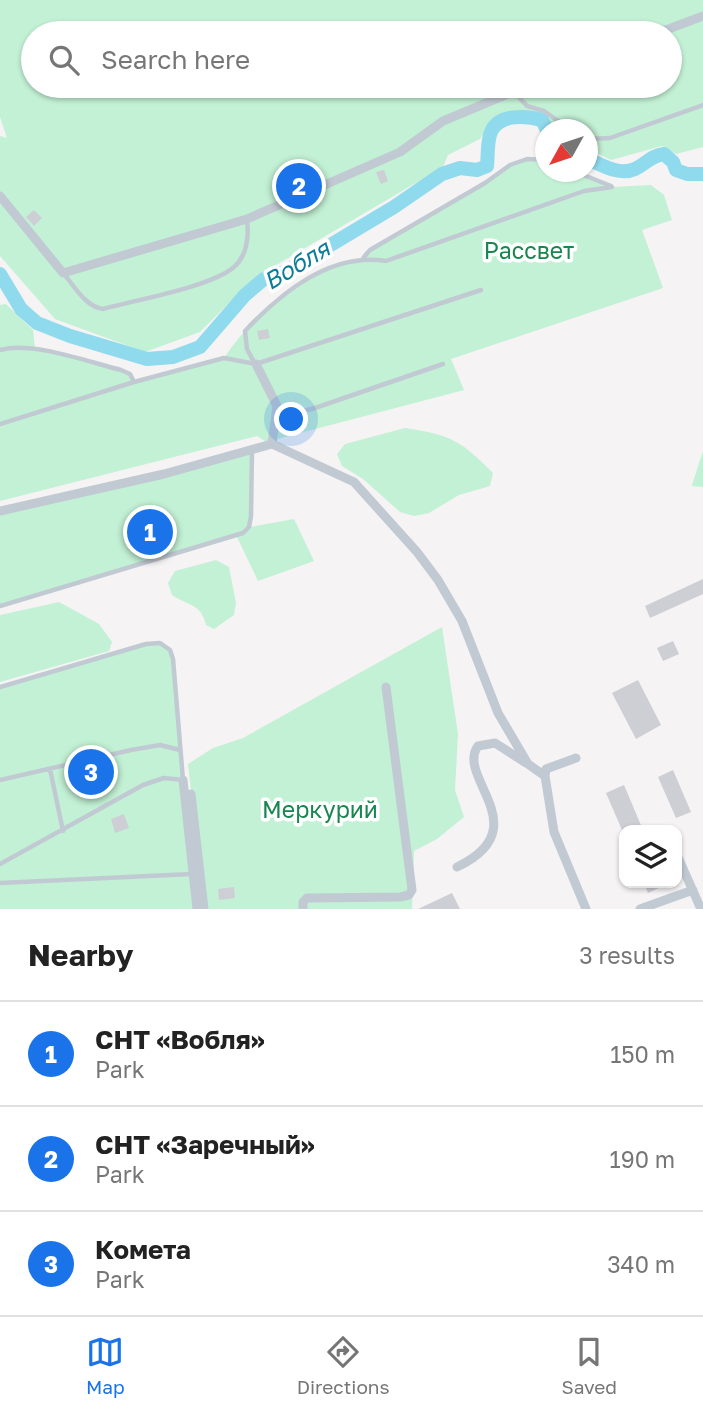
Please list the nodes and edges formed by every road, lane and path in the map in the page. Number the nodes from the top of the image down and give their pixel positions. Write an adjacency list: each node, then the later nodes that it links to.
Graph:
1 (703, 16): 2 (street)
2 (682, 24)
3 (497, 98): 11 (street)
4 (518, 98): 6 (lane)
5 (703, 105): 7 (lane)
6 (555, 119)
7 (598, 139)
8 (535, 159): 12 (lane)
9 (598, 181): 12 (lane)
10 (0, 196): 13 (street)
11 (247, 219): 13 (street); 13 (lane)
12 (364, 257): 16 (lane)
13 (63, 273)
14 (481, 290): 16 (lane)
15 (0, 350): 18 (lane)
16 (256, 364): 18 (lane); 19 (street)
17 (443, 364): 19 (lane)
18 (134, 382): 20 (lane)
19 (278, 415): 21 (street)
20 (0, 424)
21 (272, 444): 22 (street); 29 (street)
22 (252, 449): 23 (street); 24 (lane)
23 (0, 511)
24 (0, 606)
25 (0, 687): 27 (lane)
26 (386, 687): 44 (street)
27 (180, 750): 30 (lane); 33 (lane)
28 (576, 758): 31 (street)
29 (528, 764): 31 (street); 38 (street)
30 (50, 769): 32 (lane); 35 (lane)
31 (545, 776): 45 (street)
32 (0, 780)
33 (183, 780): 35 (lane); 39 (street)
34 (191, 794): 43 (street)
35 (63, 831): 36 (lane)
36 (0, 864)
37 (682, 866): 41 (street)
38 (457, 867)
39 (194, 874): 40 (lane); 42 (street)
40 (0, 883)
41 (693, 890): 46 (street); 47 (street)
42 (197, 909)
43 (204, 909)
44 (303, 909)
45 (586, 909)
46 (640, 909)
47 (701, 909)

